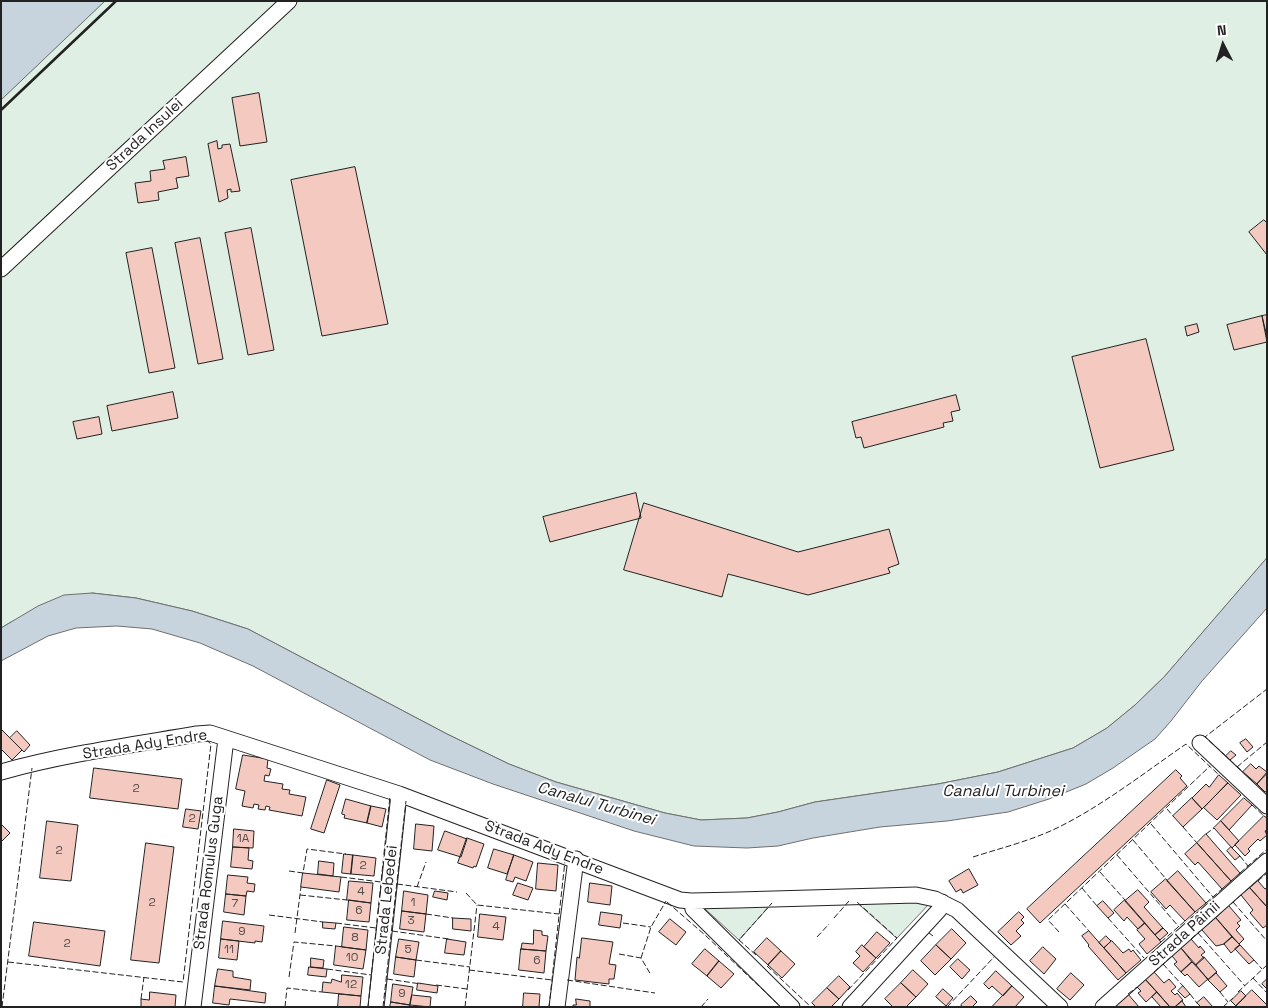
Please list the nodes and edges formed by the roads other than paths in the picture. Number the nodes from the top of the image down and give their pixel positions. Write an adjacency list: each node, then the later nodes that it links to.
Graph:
1 (289, 1): 2 (street, Strada Insulei)
2 (1, 269)
3 (226, 739): 5 (street, Strada Ady Endre); 6 (street, Strada Ady Endre); 12 (street, Strada Romulus Guga)
4 (1200, 743): 7 (street)
5 (1, 772)
6 (399, 794): 8 (street, Strada Ady Endre); 13 (street, Strada Lebedei)
7 (1267, 806)
8 (576, 860): 10 (street, Strada Ady Endre); 14 (street)
9 (1267, 862): 18 (street, Strada Pâinii)
10 (692, 901): 11 (street, Strada Ady Endre); 15 (street)
11 (942, 902): 16 (street); 17 (street, Strada Ady Endre)
12 (193, 1007)
13 (376, 1007)
14 (557, 1007)
15 (792, 1007)
16 (850, 1007)
17 (1060, 1007)
18 (1103, 1007)

